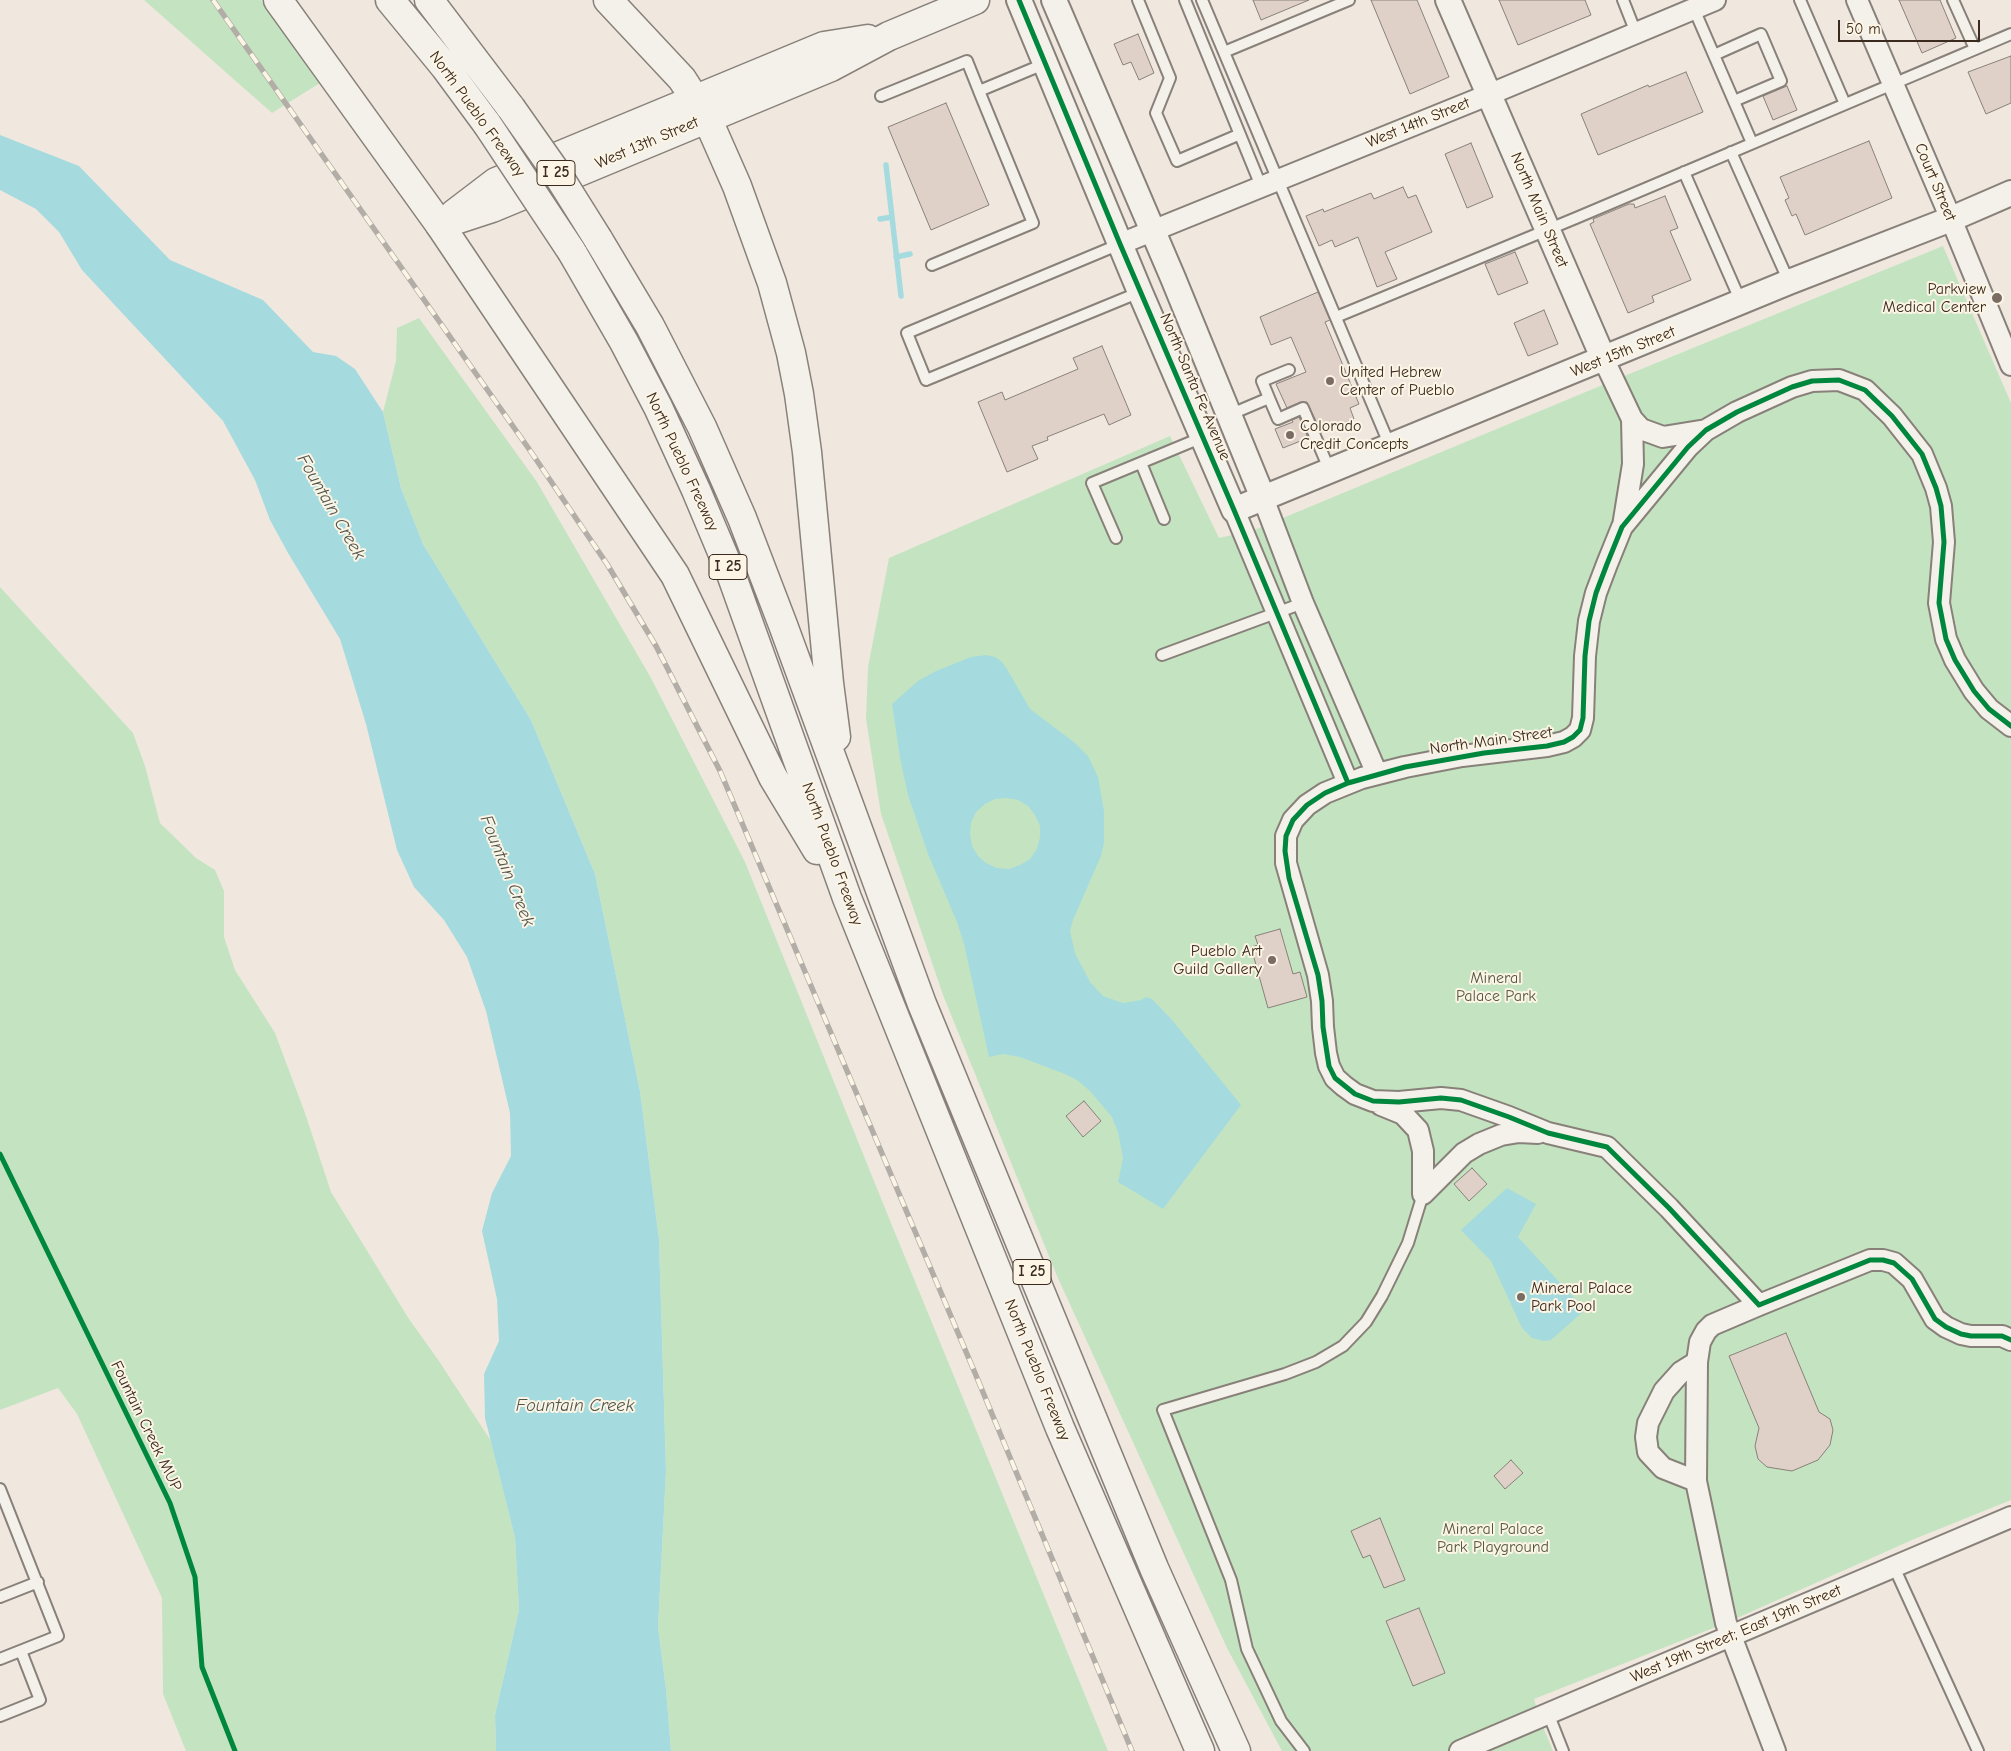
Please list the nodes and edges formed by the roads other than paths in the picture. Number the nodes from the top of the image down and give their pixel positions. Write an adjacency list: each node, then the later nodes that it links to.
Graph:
1 (278, 0): 39 (main road)
2 (390, 0): 71 (main road, North Pueblo Freeway / I 25, bridge)
3 (429, 0): 70 (main road, North Pueblo Freeway / I 25, bridge)
4 (608, 0): 31 (main road)
5 (975, 0): 31 (main road, West 13th Street)
6 (1019, 0): 24 (street, North Santa Fe Avenue)
7 (1054, 0): 40 (street, North Santa Fe Avenue)
8 (1138, 0): 32 (lane)
9 (1185, 0): 32 (lane)
10 (1202, 0): 22 (lane)
11 (1348, 0): 22 (lane)
12 (1448, 0): 27 (street, North Main Street)
13 (1623, 0): 19 (lane)
14 (1715, 0): 18 (street, West 14th Street)
15 (1800, 0): 30 (lane)
16 (1857, 0): 25 (street, Court Street)
17 (1953, 0): 21 (lane)
18 (1688, 7): 19 (street, West 14th Street); 23 (lane)
19 (1636, 33): 27 (street, West 14th Street)
20 (2011, 34): 21 (lane)
21 (1975, 49): 25 (lane)
22 (1224, 52): 36 (lane)
23 (1714, 55): 29 (lane); 29 (lane)
24 (1044, 64): 26 (lane); 42 (street, North Santa Fe Avenue)
25 (1892, 84): 30 (lane); 38 (street, Court Street)
26 (979, 91): 28 (lane); 43 (lane)
27 (1488, 95): 36 (street, West 14th Street); 41 (street, North Main Street)
28 (881, 96)
29 (1734, 101): 33 (lane)
30 (1845, 104): 33 (lane)
31 (701, 108): 39 (main road, West 13th Street); 70 (main road)
32 (1238, 135): 36 (lane)
33 (1752, 143): 34 (lane)
34 (1731, 152): 35 (lane); 44 (lane)
35 (1684, 172): 41 (lane); 46 (lane)
36 (1269, 183): 40 (street, West 14th Street); 47 (lane)
37 (2011, 193): 38 (street, West 15th Street)
38 (1951, 219): 44 (street, West 15th Street); 48 (street, Court Street)
39 (440, 225): 71 (main road)
40 (1153, 230): 42 (street, West 14th Street); 52 (street, North Santa Fe Avenue)
41 (1547, 230): 47 (lane); 49 (street, North Main Street)
42 (1120, 244): 45 (street, North Santa Fe Avenue); 45 (lane)
43 (932, 266)
44 (1789, 282): 46 (street, West 15th Street)
45 (1140, 292): 55 (street, North Santa Fe Avenue)
46 (1741, 303): 49 (street, West 15th Street)
47 (1336, 317): 56 (lane)
48 (2009, 355)
49 (1604, 360): 53 (street, North Main Street); 56 (street, West 15th Street)
50 (1289, 370): 51 (lane)
51 (1269, 398): 52 (lane); 58 (lane)
52 (1229, 415): 59 (street, North Santa Fe Avenue)
53 (1632, 419): 54 (street, North Main Street); 62 (street, North Main Street)
54 (1706, 430): 62 (street, North Main Street); 67 (street, North Main Street)
55 (1203, 437): 57 (lane); 60 (street, North Santa Fe Avenue)
56 (1390, 447): 58 (street, West 15th Street)
57 (1141, 463): 61 (lane); 63 (lane)
58 (1330, 471): 59 (street, West 15th Street)
59 (1263, 498): 60 (street, West 15th Street); 64 (street, North Santa Fe Avenue)
60 (1234, 510): 65 (street, North Santa Fe Avenue)
61 (1164, 519)
62 (1622, 528): 68 (street, North Main Street)
63 (1116, 538)
64 (1303, 604): 65 (lane); 68 (street, North Santa Fe Avenue)
65 (1277, 613): 66 (lane); 69 (street, North Santa Fe Avenue)
66 (1162, 655)
67 (2011, 726)
68 (1376, 774): 69 (street)
69 (1348, 783): 72 (street)
70 (843, 788): 90 (main road, North Pueblo Freeway / I 25)
71 (847, 898): 89 (main road, North Pueblo Freeway / I 25)
72 (1372, 1101): 73 (street); 74 (street)
73 (1548, 1133): 74 (street); 75 (street)
74 (1423, 1194): 91 (lane)
75 (1759, 1305): 76 (street); 77 (street)
76 (2011, 1340)
77 (1697, 1362): 78 (street); 78 (street)
78 (1696, 1482): 84 (street)
79 (0, 1489): 82 (lane)
80 (2011, 1517): 81 (street, West 19th Street; East 19th Street)
81 (1894, 1567): 84 (street, West 19th Street; East 19th Street); 95 (lane)
82 (38, 1582): 83 (lane); 85 (lane)
83 (0, 1597)
84 (1728, 1630): 87 (street, West 19th Street; East 19th Street); 94 (street)
85 (21, 1651): 86 (lane); 88 (lane)
86 (0, 1659)
87 (1548, 1713): 92 (street, West 19th Street; East 19th Street); 93 (lane)
88 (0, 1716)
89 (1200, 1751)
90 (1236, 1751)
91 (1304, 1751)
92 (1460, 1751)
93 (1563, 1751)
94 (1775, 1751)
95 (1978, 1751)

